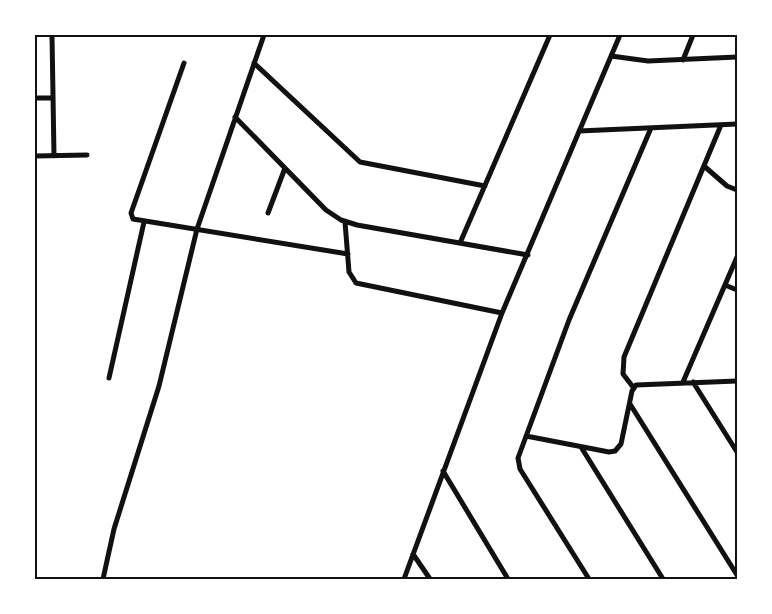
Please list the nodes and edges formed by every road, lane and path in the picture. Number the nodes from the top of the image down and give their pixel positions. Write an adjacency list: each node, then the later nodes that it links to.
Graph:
1 (52, 35): 12 (street)
2 (264, 35): 10 (street)
3 (550, 35): 23 (street)
4 (620, 35): 6 (street)
5 (693, 35): 8 (street)
6 (611, 56): 8 (street); 17 (street)
7 (737, 57): 8 (street)
8 (683, 60)
9 (184, 62): 26 (street)
10 (254, 63): 13 (street); 23 (street)
11 (35, 98): 12 (street)
12 (53, 98): 20 (street)
13 (235, 117): 22 (street); 28 (street)
14 (737, 124): 15 (street)
15 (721, 125): 16 (street); 21 (street)
16 (651, 128): 17 (street); 42 (street)
17 (580, 132): 31 (street)
18 (87, 155): 20 (street)
19 (35, 156): 20 (street)
20 (54, 156)
21 (704, 166): 24 (street); 40 (street)
22 (285, 168): 25 (street); 27 (street)
23 (484, 186): 29 (street)
24 (737, 190)
25 (268, 213)
26 (144, 222): 28 (street); 36 (street)
27 (345, 222): 29 (street); 30 (street)
28 (197, 229): 30 (street); 48 (street)
29 (460, 243): 31 (street)
30 (348, 254): 35 (street)
31 (528, 255): 35 (street)
32 (737, 257): 33 (street)
33 (725, 285): 34 (street); 38 (street)
34 (737, 290)
35 (502, 313): 45 (street)
36 (109, 378)
37 (737, 381): 39 (street)
38 (683, 382): 39 (street); 40 (street)
39 (693, 382): 44 (street)
40 (634, 387): 41 (street)
41 (630, 404): 43 (street); 47 (street)
42 (526, 436): 43 (street); 52 (street)
43 (581, 447): 53 (street)
44 (737, 452)
45 (443, 471): 46 (street); 51 (street)
46 (414, 554): 49 (street); 50 (street)
47 (737, 575)
48 (103, 579)
49 (404, 579)
50 (430, 579)
51 (508, 579)
52 (589, 579)
53 (663, 579)

